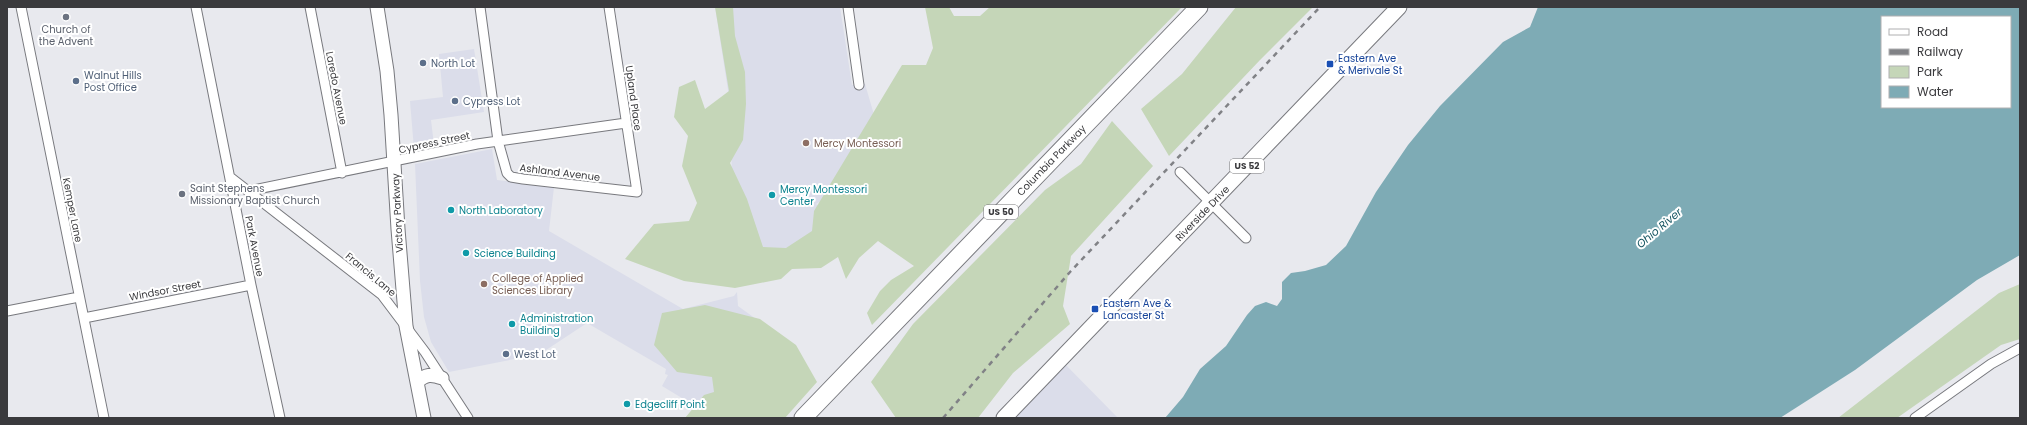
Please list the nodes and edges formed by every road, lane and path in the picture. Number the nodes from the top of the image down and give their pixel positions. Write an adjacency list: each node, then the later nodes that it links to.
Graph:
1 (21, 7): 22 (street, Kemper Lane)
2 (196, 7): 16 (street, Park Avenue)
3 (310, 7): 15 (street, Laredo Avenue)
4 (377, 7): 13 (street, Victory Parkway)
5 (480, 7): 12 (street, Ashland Avenue)
6 (609, 7): 11 (street, Upland Place)
7 (848, 7): 10 (street)
8 (1200, 7): 33 (highway, Columbia Parkway / US 50)
9 (1399, 7): 19 (main road, Riverside Drive / US 52)
10 (859, 85)
11 (626, 123): 12 (street, Cypress Street); 18 (street, Upland Place)
12 (498, 141): 13 (street, Cypress Street); 18 (street, Ashland Avenue)
13 (394, 162): 15 (street, Cypress Street); 25 (street, Victory Parkway)
14 (1180, 172): 19 (street)
15 (342, 173): 17 (street, Cypress Street)
16 (230, 177): 17 (street, Francis Lane); 21 (street, Park Avenue)
17 (248, 191): 25 (street, Francis Lane)
18 (637, 192)
19 (1211, 204): 20 (street); 34 (main road, Riverside Drive / US 52)
20 (1246, 238)
21 (251, 285): 24 (street, Windsor Street); 30 (street, Park Avenue)
22 (79, 297): 23 (street); 24 (street, Kemper Lane)
23 (7, 311)
24 (84, 318): 29 (street, Kemper Lane)
25 (406, 326): 27 (street, Francis Lane); 28 (street, Victory Parkway)
26 (2020, 348): 35 (street)
27 (442, 378): 28 (street); 32 (street, Francis Lane)
28 (417, 382): 31 (street, Victory Parkway)
29 (104, 418)
30 (280, 418)
31 (424, 418)
32 (468, 418)
33 (803, 418)
34 (1004, 418)
35 (1915, 418)

